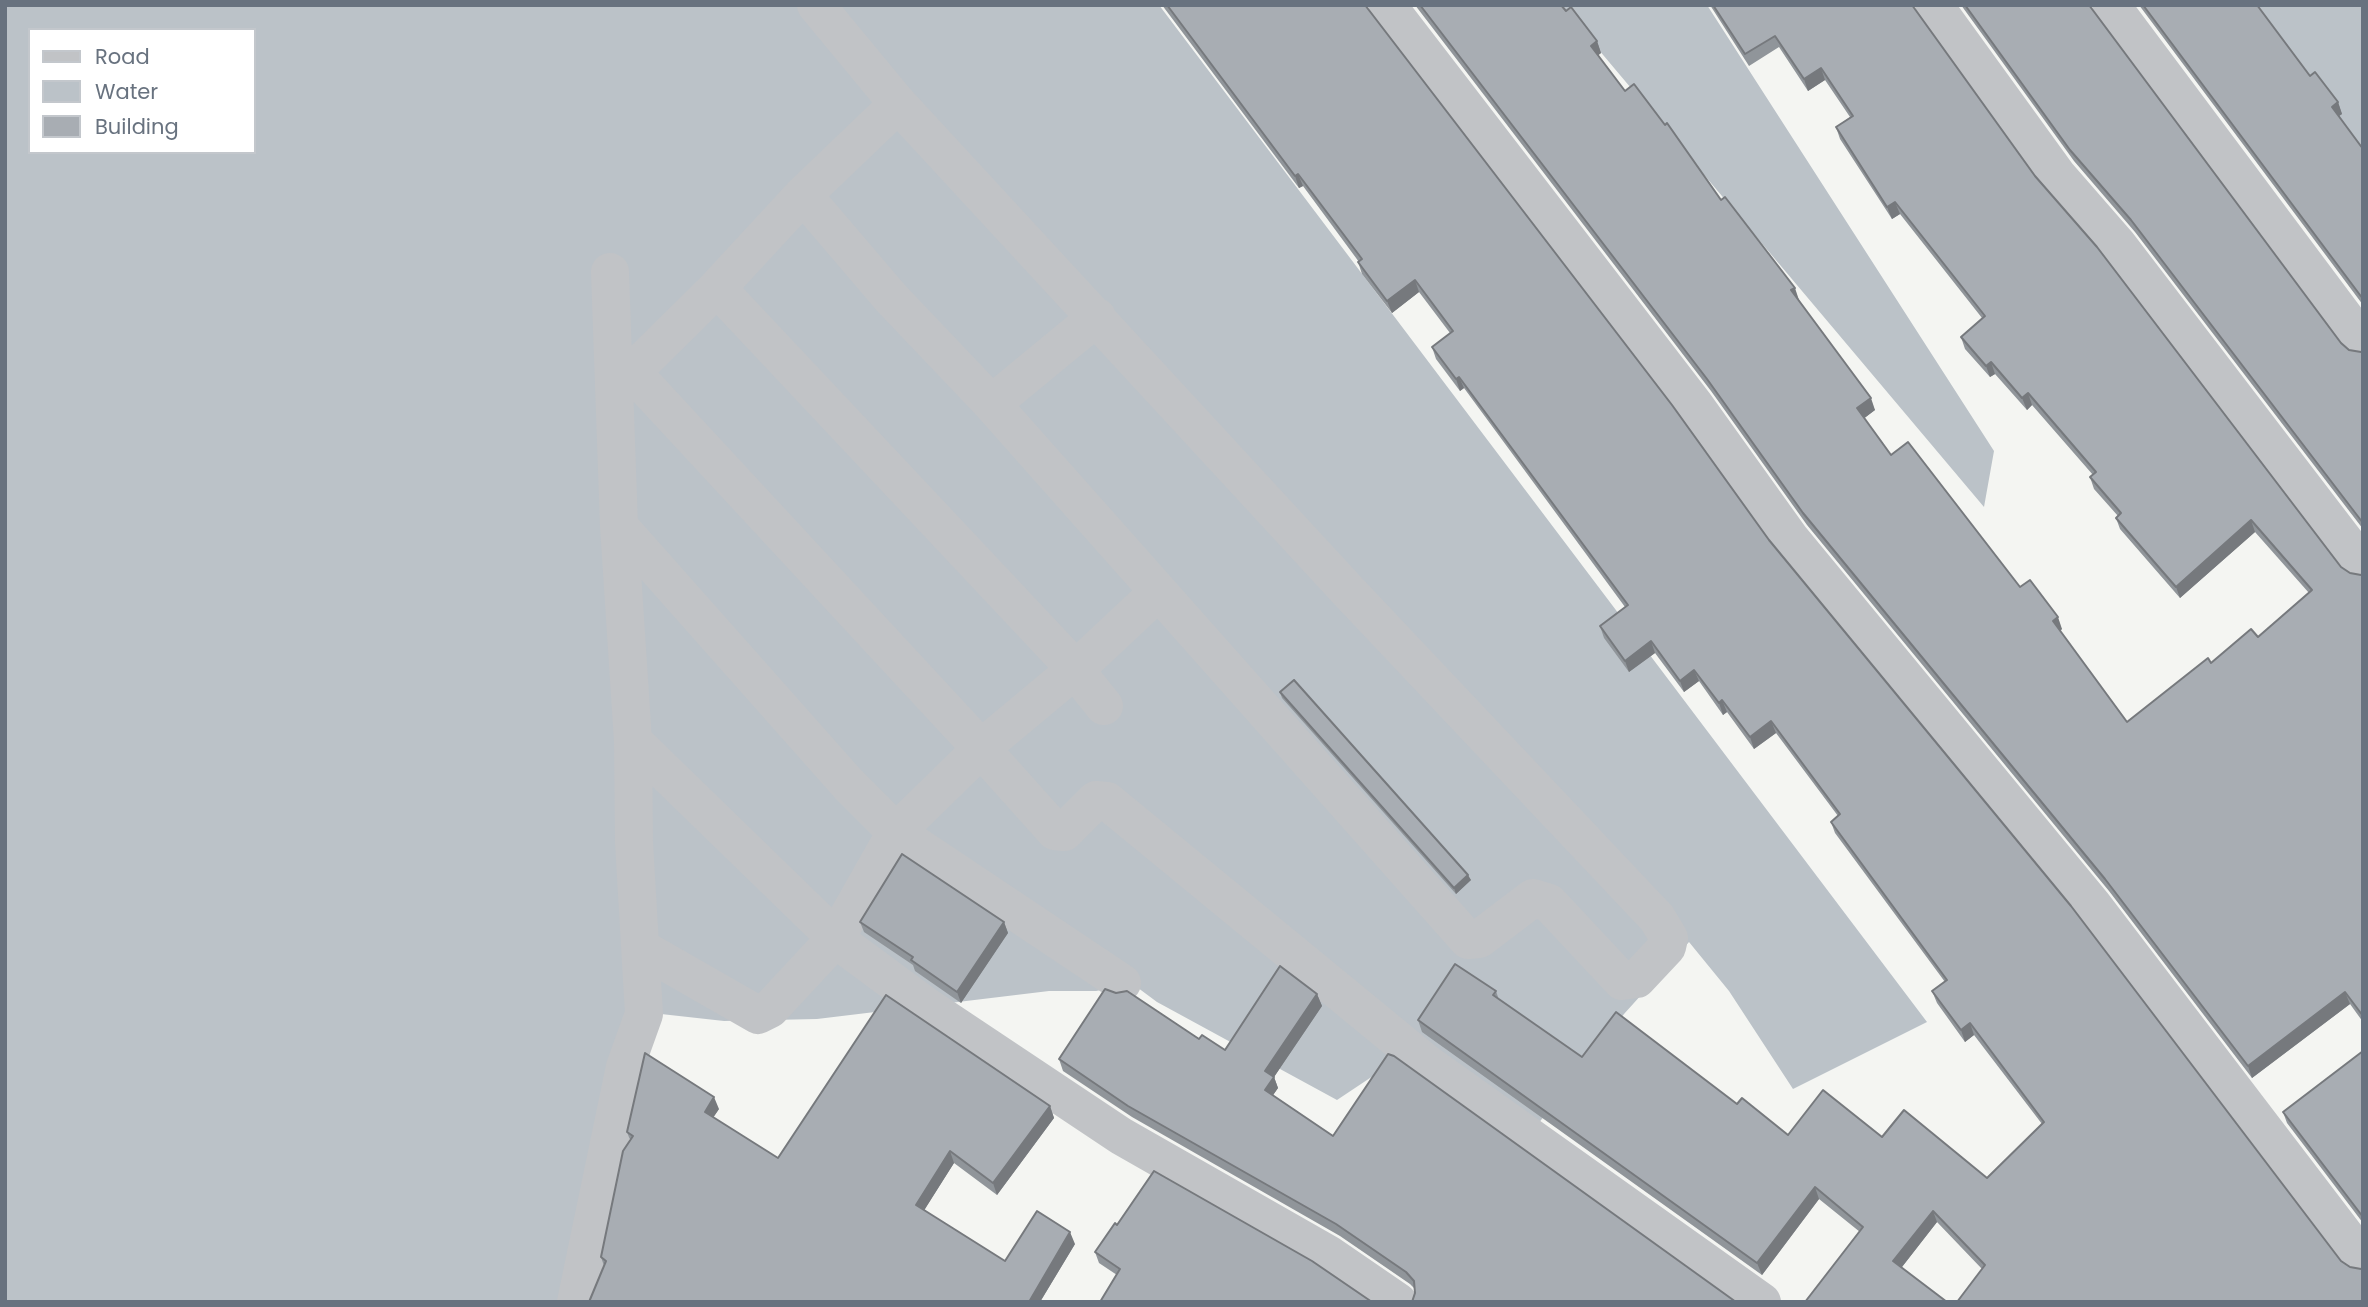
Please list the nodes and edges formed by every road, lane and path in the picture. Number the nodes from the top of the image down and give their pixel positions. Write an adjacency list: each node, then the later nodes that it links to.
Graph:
1 (816, 5): 5 (street)
2 (1387, 5): 24 (street)
3 (1934, 5): 14 (street)
4 (2111, 5): 10 (street)
5 (898, 104): 6 (street); 9 (street)
6 (803, 195): 8 (street); 12 (street)
7 (610, 272): 11 (street)
8 (717, 288): 11 (street); 16 (street)
9 (1097, 317): 12 (street); 15 (street)
10 (2363, 342)
11 (623, 373): 13 (street); 19 (street)
12 (990, 402): 15 (street)
13 (619, 526): 18 (street); 20 (street)
14 (2363, 565)
15 (1157, 593): 16 (street)
16 (1076, 669): 17 (street); 19 (street)
17 (1104, 706)
18 (632, 741): 21 (street); 22 (street)
19 (981, 748): 20 (street); 27 (street)
20 (896, 832): 21 (street); 23 (street)
21 (836, 938): 22 (street); 26 (street)
22 (641, 948): 25 (street)
23 (1122, 983)
24 (2363, 1259)
25 (576, 1302)
26 (1398, 1302)
27 (1762, 1302)

